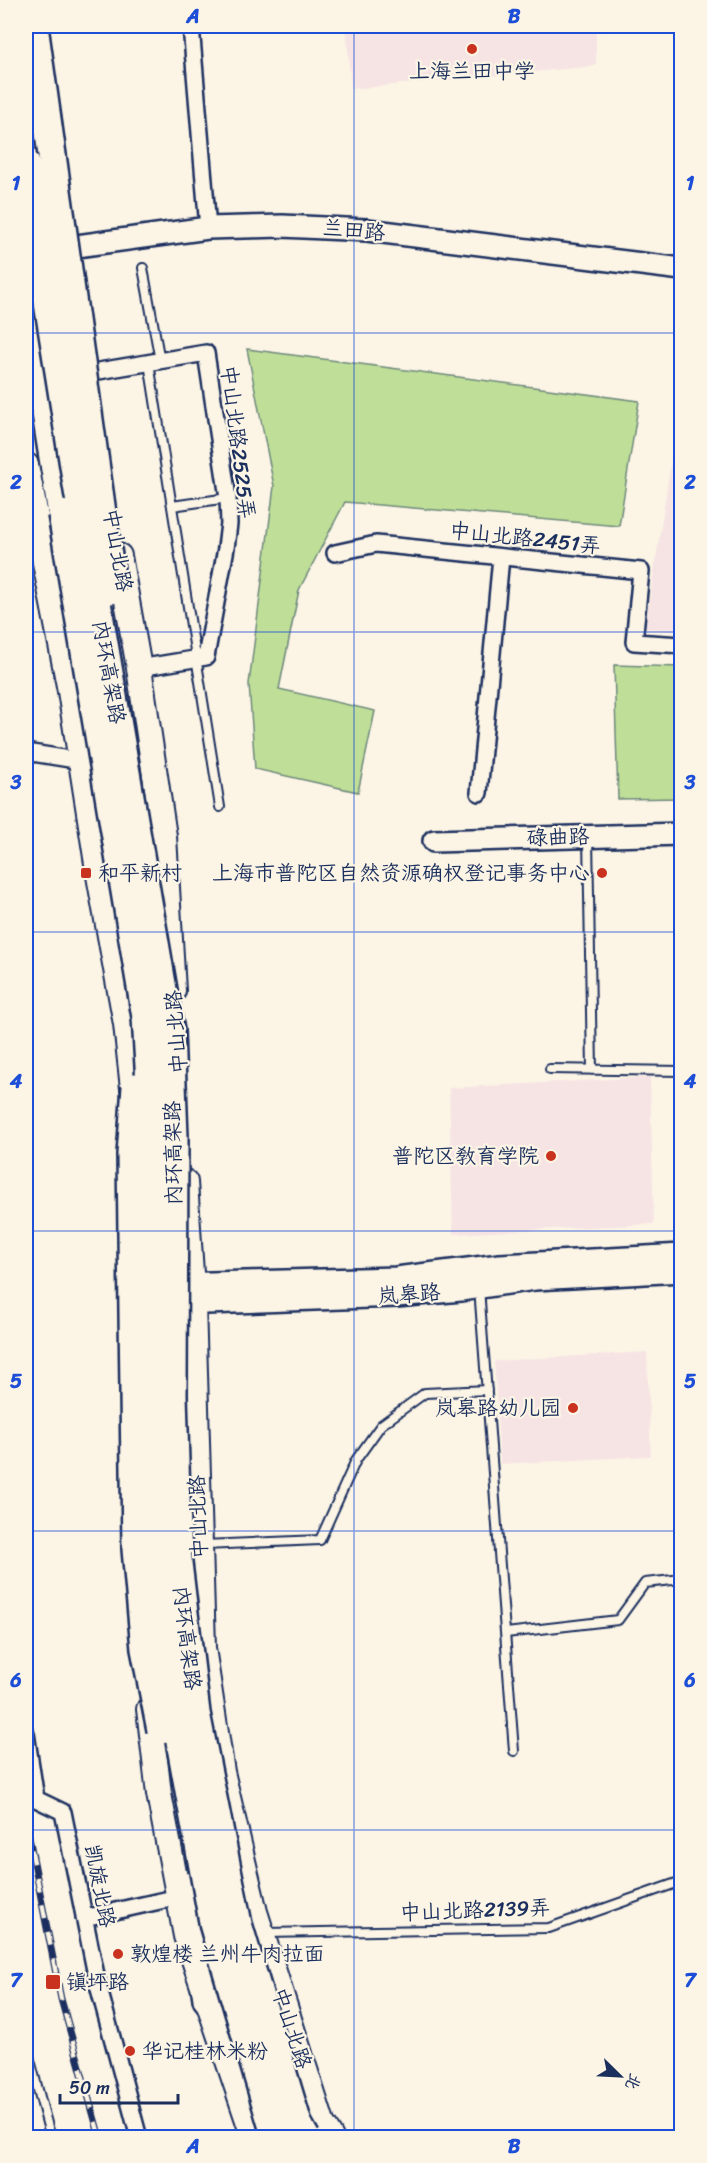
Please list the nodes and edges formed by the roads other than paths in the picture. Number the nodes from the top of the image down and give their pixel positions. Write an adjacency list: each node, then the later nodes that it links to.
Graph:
1 (34, 26): 23 (highway, bridge)
2 (191, 26): 5 (street)
3 (26, 28): 6 (main road, 中山北路)
4 (26, 164): 23 (highway, 内环高架路, bridge)
5 (208, 228): 6 (main road, 兰田路); 9 (main road, 兰田路)
6 (64, 247): 7 (main road, 兰田路); 12 (main road, 中山北路)
7 (26, 253)
8 (143, 268): 11 (lane)
9 (681, 269)
10 (26, 287): 17 (highway, 内环高架路)
11 (154, 362): 12 (street, 中山北路2525弄); 15 (street, 中山北路2525弄); 16 (lane)
12 (87, 374): 22 (main road, 中山北路)
13 (26, 381): 17 (highway)
14 (26, 465): 25 (main road)
15 (228, 498): 16 (lane); 21 (street, 中山北路2525弄)
16 (172, 506): 21 (lane)
17 (62, 514): 32 (highway, 内环高架路, bridge)
18 (335, 553): 19 (street, 中山北路2451弄)
19 (501, 557): 20 (street, 中山北路2451弄); 27 (street)
20 (681, 645)
21 (196, 659): 22 (street); 28 (lane)
22 (139, 668): 26 (main road, 中山北路)
23 (118, 726): 59 (highway, 内环高架路, bridge)
24 (26, 752): 25 (street)
25 (82, 761): 26 (street); 40 (main road)
26 (154, 773): 39 (main road, 中山北路)
27 (479, 793)
28 (220, 807)
29 (681, 834): 30 (main road, 碌曲路)
30 (588, 837): 31 (main road, 碌曲路); 34 (lane)
31 (434, 841)
32 (146, 1017): 49 (highway, bridge); 58 (highway, 内环高架路, bridge)
33 (550, 1069): 34 (lane)
34 (592, 1070): 35 (lane)
35 (681, 1071)
36 (681, 1255): 39 (main road, 岚皋路)
37 (681, 1271): 38 (main road, 岚皋路)
38 (479, 1287): 39 (main road, 岚皋路); 41 (lane)
39 (192, 1294): 40 (main road, 岚皋路); 42 (main road, 中山北路)
40 (136, 1295): 49 (main road)
41 (487, 1390): 42 (lane); 44 (lane)
42 (199, 1545): 51 (main road, 中山北路)
43 (681, 1579): 44 (lane)
44 (506, 1633): 46 (lane)
45 (26, 1733): 47 (street, 凯旋北路)
46 (514, 1751)
47 (31, 1800): 50 (street, 凯旋北路)
48 (681, 1881): 51 (lane, 中山北路2139弄)
49 (185, 1891): 50 (street); 52 (highway)
50 (84, 1918): 56 (street, 凯旋北路)
51 (262, 1933): 60 (main road, 中山北路)
52 (207, 1999): 57 (main road)
53 (26, 2044): 54 (lane)
54 (27, 2059): 55 (lane)
55 (51, 2138)
56 (139, 2138)
57 (254, 2138)
58 (276, 2138)
59 (306, 2138)
60 (331, 2138)

